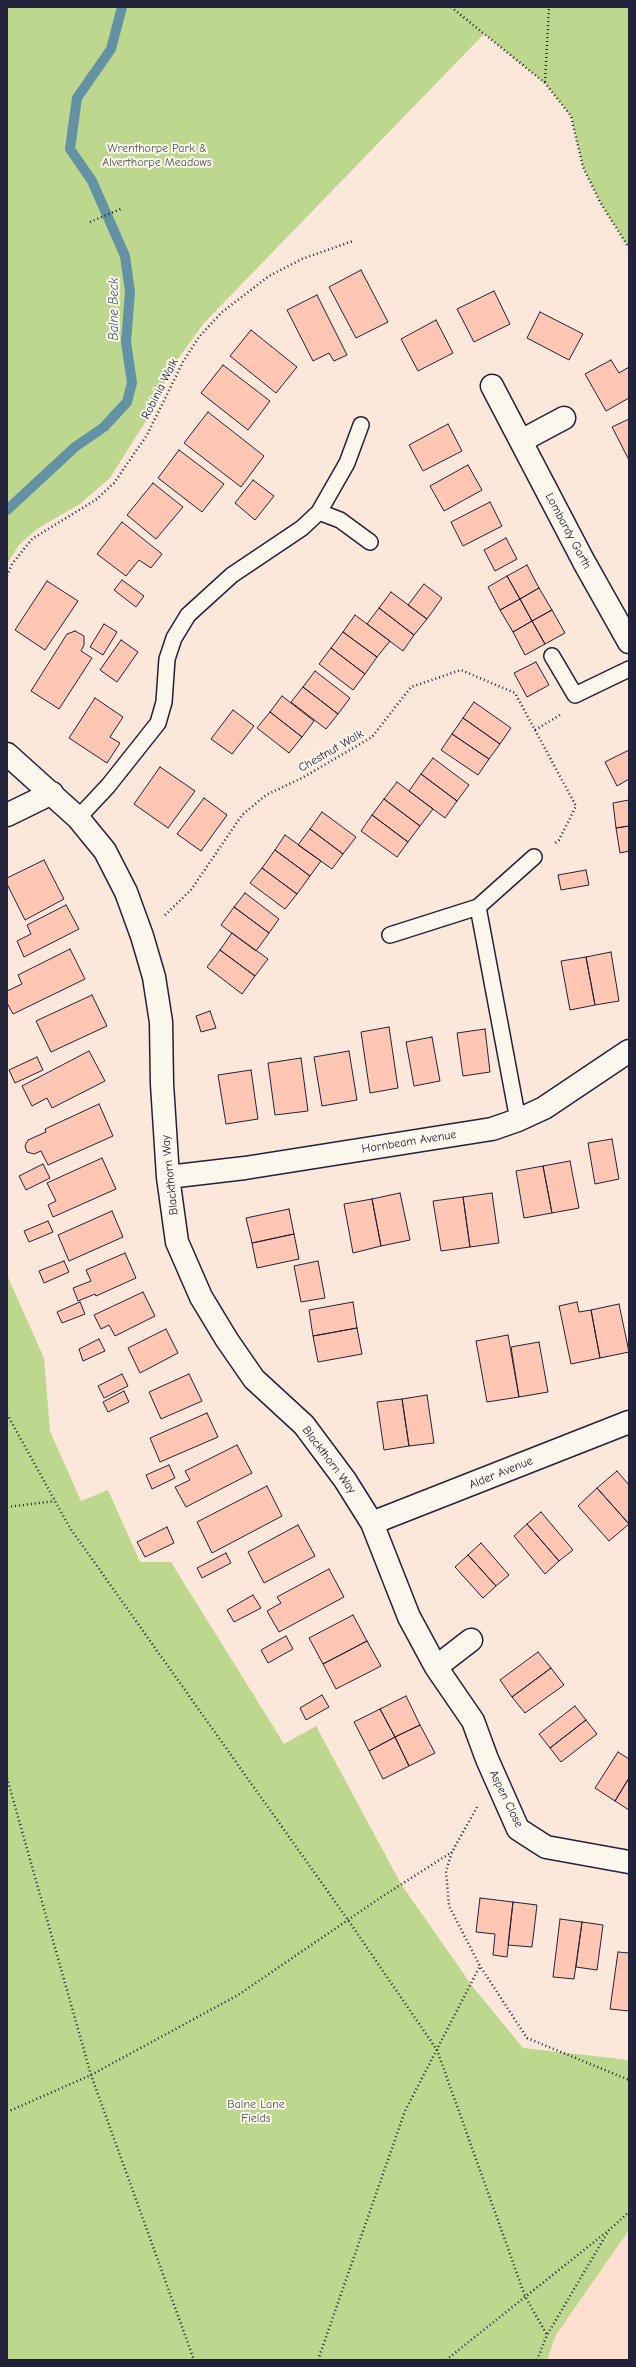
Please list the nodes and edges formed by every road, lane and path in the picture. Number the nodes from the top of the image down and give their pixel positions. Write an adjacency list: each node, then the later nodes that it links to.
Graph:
1 (450, 7): 3 (path)
2 (549, 7): 3 (path)
3 (544, 83): 7 (path)
4 (123, 208): 5 (path)
5 (90, 222)
6 (353, 241): 14 (path, Robinia Walk)
7 (629, 248)
8 (492, 386): 11 (street, Lombardy Garth)
9 (564, 418): 11 (street)
10 (361, 425): 12 (lane)
11 (521, 441): 15 (street, Lombardy Garth)
12 (319, 512): 13 (lane); 24 (lane)
13 (370, 542)
14 (7, 576)
15 (623, 618): 16 (street, Lombardy Garth)
16 (629, 642)
17 (552, 656): 19 (lane)
18 (629, 669): 19 (lane)
19 (575, 695): 20 (path)
20 (535, 730): 25 (path, Chestnut Walk); 28 (path, Chestnut Walk)
21 (7, 754): 22 (street, Blackthorn Way)
22 (52, 792): 23 (street); 24 (street, Blackthorn Way)
23 (7, 815)
24 (78, 818): 28 (street, Blackthorn Way)
25 (534, 858): 26 (lane)
26 (478, 907): 27 (lane); 30 (lane)
27 (390, 935)
28 (142, 936): 31 (street, Blackthorn Way)
29 (629, 1051): 30 (street, Hornbeam Avenue)
30 (518, 1120): 31 (street, Hornbeam Avenue)
31 (168, 1177): 36 (street, Blackthorn Way)
32 (7, 1414): 34 (path)
33 (629, 1422): 36 (street, Alder Avenue)
34 (55, 1501): 35 (path); 43 (path)
35 (7, 1507)
36 (372, 1523): 38 (street, Aspen Close)
37 (471, 1640): 38 (street)
38 (436, 1667): 39 (street, Aspen Close)
39 (487, 1759): 41 (path); 42 (street, Aspen Close)
40 (7, 1778): 46 (path)
41 (452, 1852): 43 (path); 44 (path)
42 (629, 1862)
43 (348, 1920): 45 (path); 46 (path)
44 (480, 1966): 45 (path); 47 (path)
45 (437, 2050): 51 (path); 54 (path)
46 (91, 2076): 48 (path); 53 (path)
47 (629, 2080)
48 (7, 2112)
49 (629, 2212): 50 (path)
50 (609, 2230): 51 (path); 52 (path)
51 (525, 2296): 52 (path); 55 (path)
52 (547, 2335): 56 (path)
53 (194, 2360)
54 (318, 2360)
55 (446, 2360)
56 (537, 2360)

